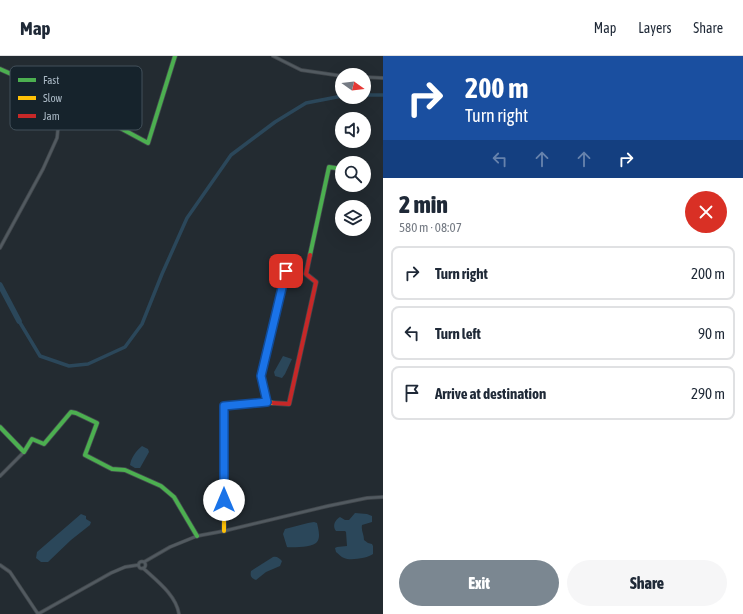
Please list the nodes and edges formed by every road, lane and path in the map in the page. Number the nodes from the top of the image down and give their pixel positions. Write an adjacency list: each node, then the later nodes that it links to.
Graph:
1 (175, 56): 9 (street)
2 (273, 56): 5 (street)
3 (0, 69): 4 (street)
4 (10, 74)
5 (335, 75)
6 (371, 78): 7 (street)
7 (383, 78)
8 (58, 130): 11 (street)
9 (124, 130)
10 (335, 168): 13 (street)
11 (0, 248)
12 (286, 271): 13 (street)
13 (267, 402): 18 (street)
14 (0, 427): 15 (street)
15 (24, 452): 16 (street); 19 (street)
16 (0, 476)
17 (383, 498): 18 (street)
18 (224, 531): 19 (street)
19 (197, 536): 20 (street)
20 (144, 562): 21 (street); 23 (street)
21 (138, 565): 23 (street); 24 (street)
22 (0, 566): 24 (street)
23 (143, 568): 25 (street)
24 (38, 614)
25 (179, 614)

